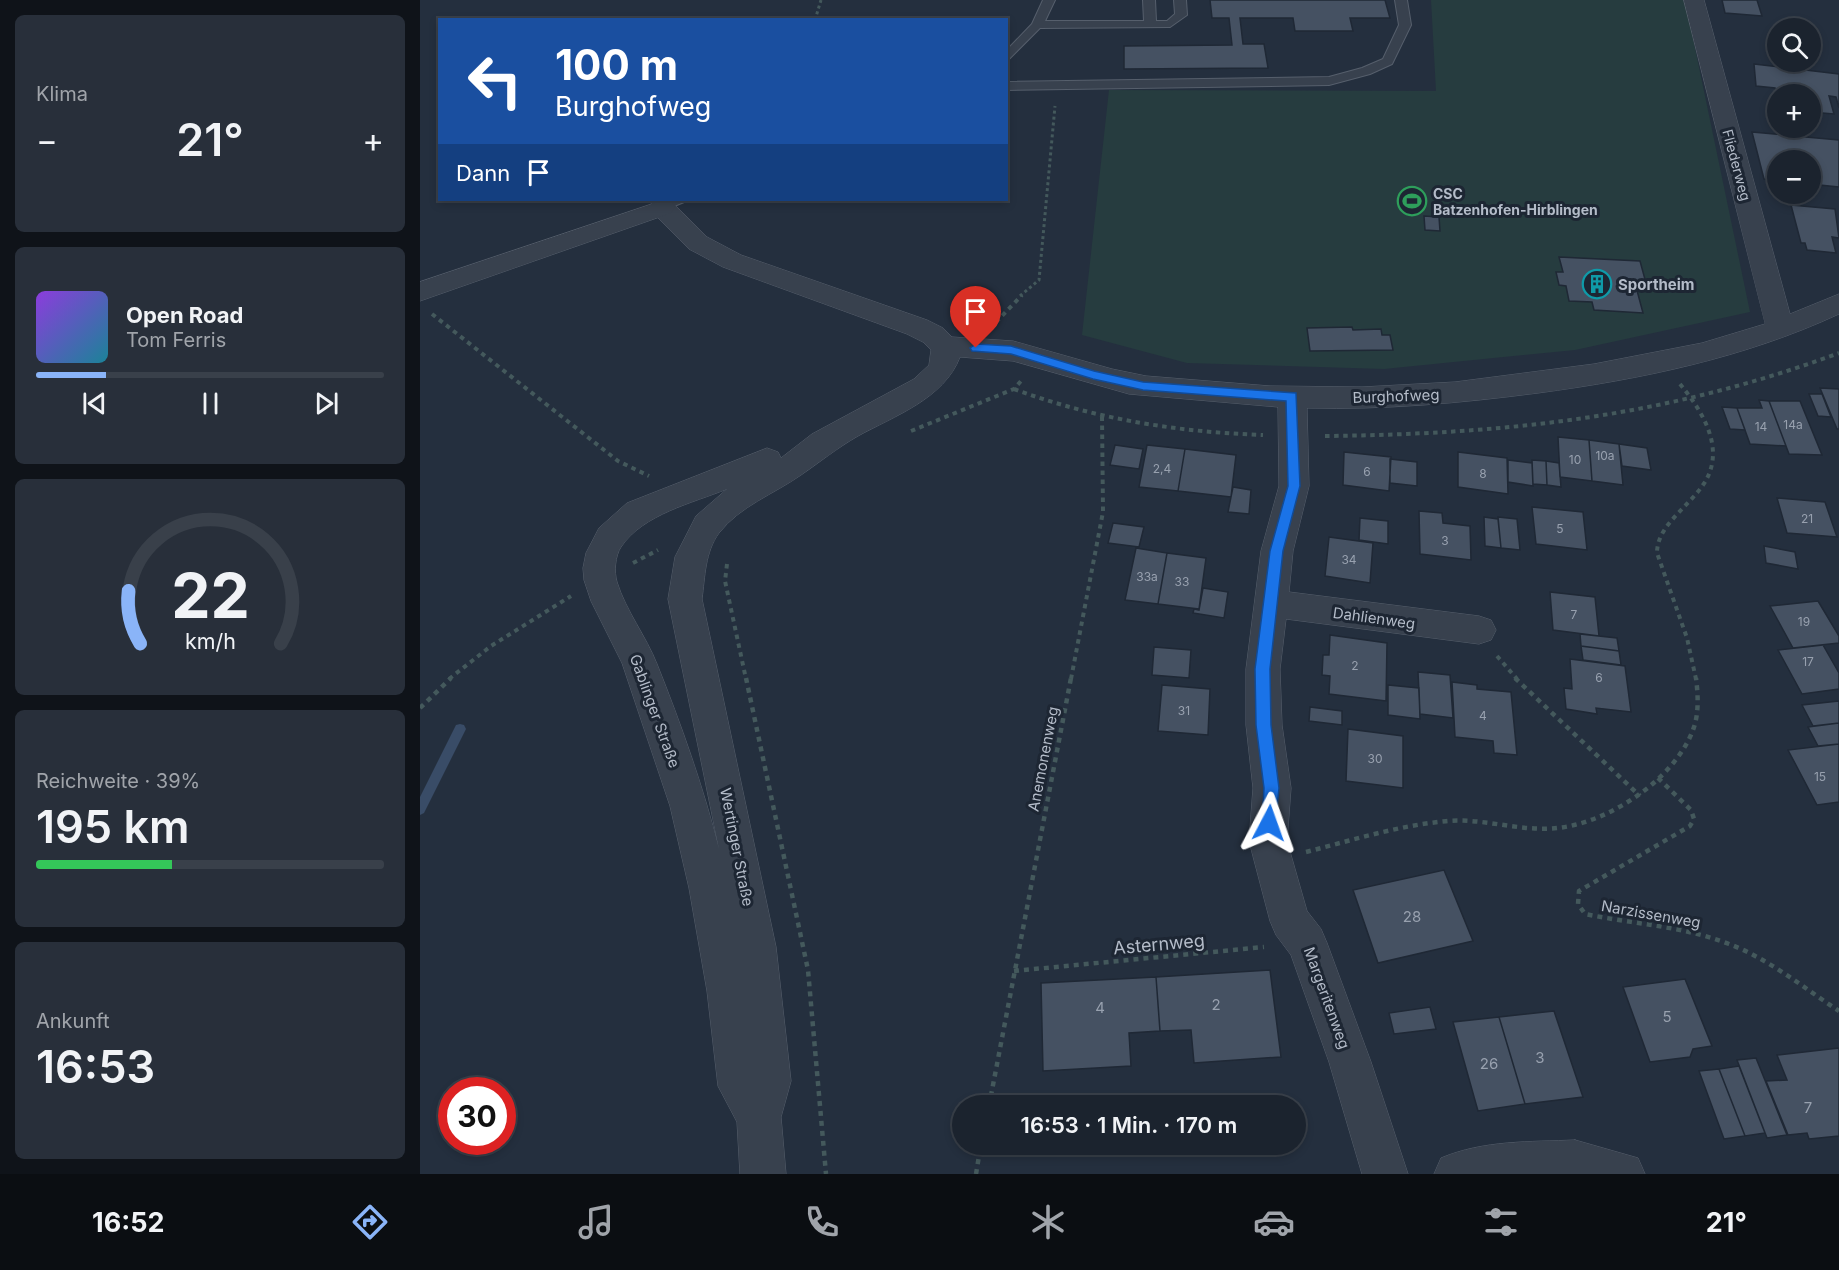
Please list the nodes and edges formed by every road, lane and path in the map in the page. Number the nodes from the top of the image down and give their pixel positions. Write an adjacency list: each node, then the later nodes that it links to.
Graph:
1 (821, 0): 7 (path)
2 (1049, 0): 8 (lane)
3 (1149, 0): 9 (lane)
4 (1180, 0): 9 (lane)
5 (1401, 0): 12 (lane)
6 (1694, 0): 16 (street, Fliederweg)
7 (816, 18)
8 (1037, 25): 9 (lane); 10 (lane)
9 (1150, 25)
10 (1008, 57)
11 (1008, 86): 12 (lane)
12 (1056, 87): 18 (path)
13 (672, 203): 14 (street); 17 (street)
14 (424, 302): 25 (path)
15 (1839, 303): 16 (street, Burghofweg)
16 (1780, 330): 21 (street, Burghofweg)
17 (945, 347): 18 (street, Burghofweg); 24 (street)
18 (976, 348): 19 (street, Burghofweg)
19 (1042, 359): 20 (path); 21 (street, Burghofweg)
20 (1014, 389): 23 (path); 35 (path, Anemonenweg)
21 (1292, 397): 28 (street, Margeritenweg)
22 (1692, 398): 31 (path)
23 (905, 433)
24 (823, 442): 25 (street); 26 (street)
25 (682, 496): 27 (street)
26 (718, 539): 27 (path); 38 (street, Wertinger Straße); 41 (path)
27 (600, 580): 30 (path); 38 (street, Gablinger Straße)
28 (1269, 603): 29 (street, Dahlienweg); 33 (street, Margeritenweg)
29 (1479, 630): 32 (path)
30 (420, 708)
31 (1658, 778): 32 (path); 36 (path, Narzissenweg)
32 (1640, 796): 33 (path)
33 (1273, 861): 34 (street, Margeritenweg)
34 (1306, 943): 35 (path, Asternweg); 43 (street, Margeritenweg)
35 (1014, 971): 37 (path, Anemonenweg)
36 (1839, 1011)
37 (991, 1095)
38 (759, 1118): 40 (street, Wertinger Straße)
39 (979, 1155): 42 (path)
40 (763, 1174)
41 (826, 1174)
42 (976, 1174)
43 (1385, 1174)
44 (1457, 1174): 45 (street)
45 (1622, 1174)

